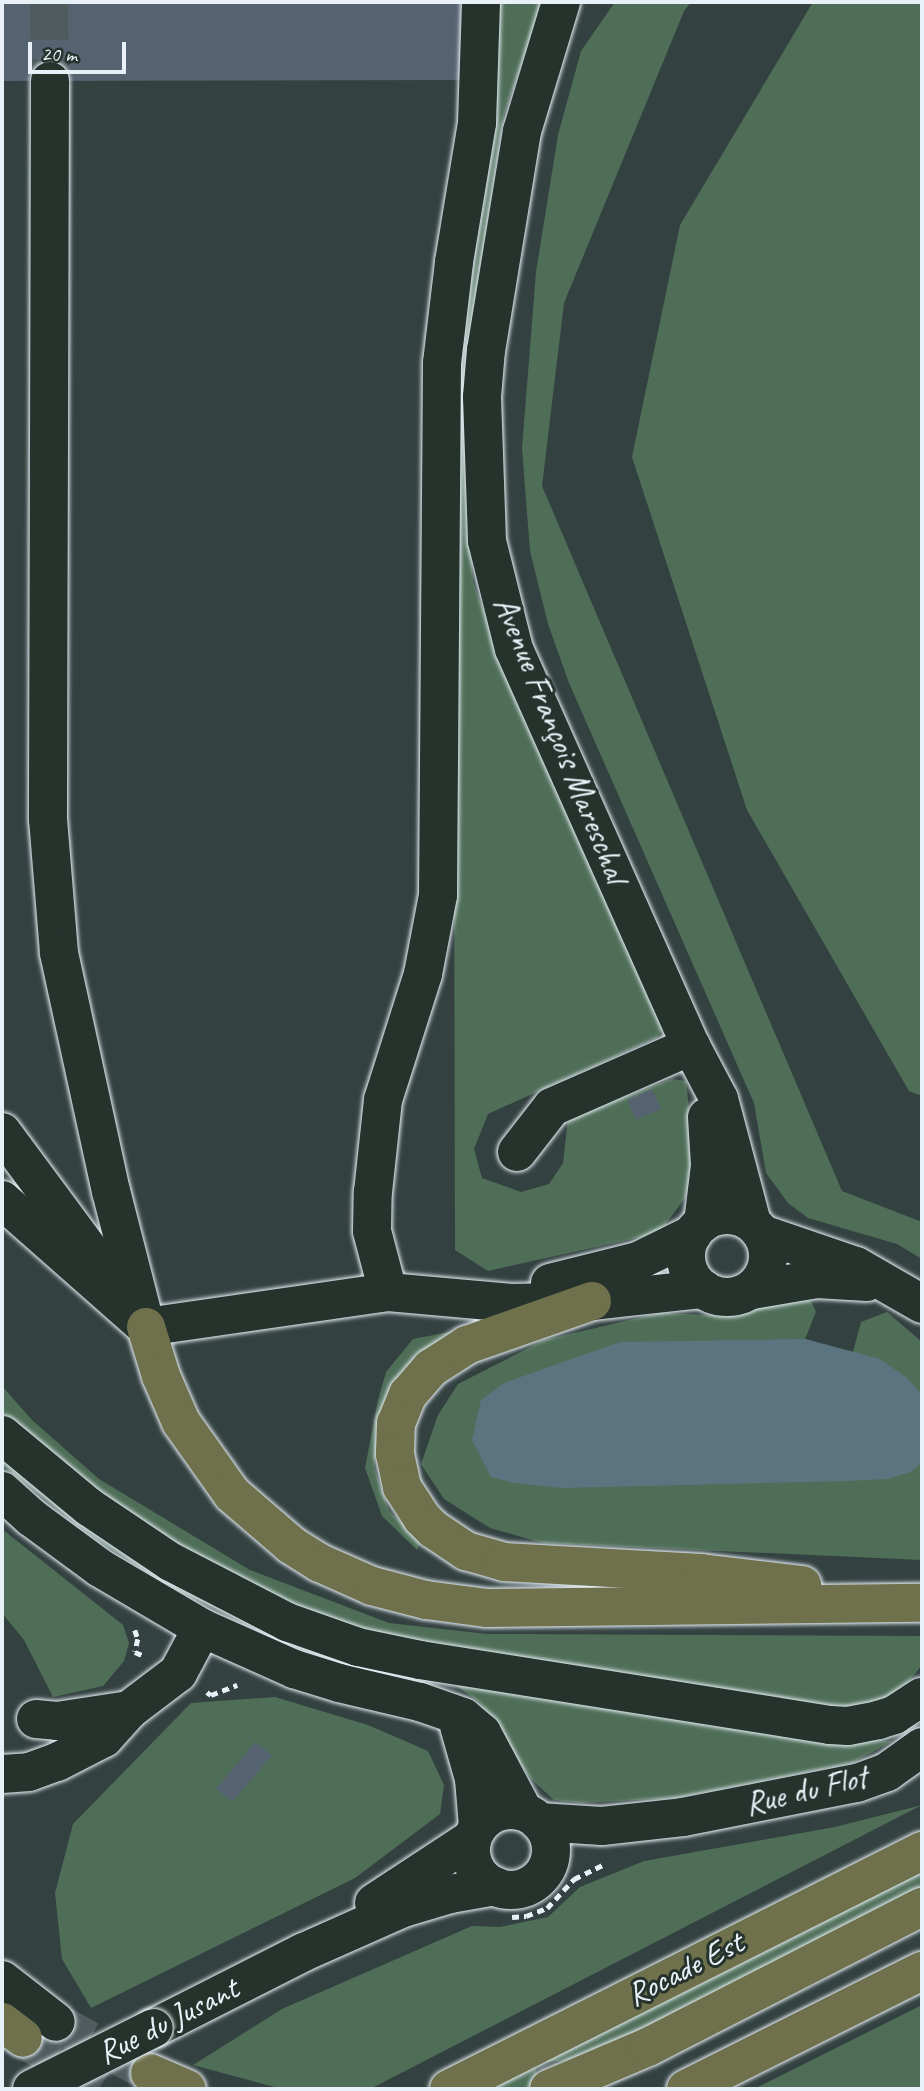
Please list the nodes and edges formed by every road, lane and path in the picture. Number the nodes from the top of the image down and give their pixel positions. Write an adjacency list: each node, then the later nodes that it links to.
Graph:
1 (481, 2): 14 (street)
2 (561, 2): 4 (street, Avenue François Mareschal)
3 (573, 2): 4 (street, Avenue François Mareschal)
4 (550, 39): 6 (street, Avenue François Mareschal)
5 (50, 81): 18 (street)
6 (693, 1051): 8 (street); 10 (street, Avenue François Mareschal); 11 (street, Avenue François Mareschal)
7 (2, 1132): 18 (street)
8 (517, 1152)
9 (2, 1200): 18 (street)
10 (698, 1228): 11 (street); 12 (street); 16 (street)
11 (757, 1228): 13 (street); 15 (street)
12 (703, 1289): 13 (street); 17 (street)
13 (752, 1290): 15 (street)
14 (388, 1292): 16 (street); 18 (street)
15 (909, 1296)
16 (460, 1299): 17 (street)
17 (593, 1301): 21 (highway)
18 (146, 1326): 21 (highway)
19 (2, 1435): 25 (street)
20 (2, 1491): 22 (street)
21 (922, 1603)
22 (202, 1628): 26 (street); 27 (street)
23 (243, 1685): 24 (path)
24 (200, 1686)
25 (922, 1696)
26 (129, 1710): 28 (street); 30 (street)
27 (450, 1712): 31 (street); 33 (street)
28 (36, 1719)
29 (922, 1747): 32 (street, Rue du Flot)
30 (2, 1774)
31 (532, 1817): 32 (street, Rue du Flot); 33 (street); 36 (street)
32 (682, 1817): 36 (street, Rue du Flot)
33 (475, 1832): 37 (street); 39 (street, Rue du Jusant)
34 (922, 1851): 46 (highway, Rocade Est)
35 (610, 1862): 37 (path)
36 (548, 1865): 37 (street)
37 (502, 1902): 39 (street, Rue du Jusant)
38 (922, 1908): 47 (highway)
39 (304, 1952): 44 (street, Rue du Jusant, bridge)
40 (922, 1971): 48 (highway)
41 (2, 1980): 42 (street)
42 (27, 2027)
43 (150, 2073): 45 (highway)
44 (32, 2089)
45 (187, 2089)
46 (449, 2089)
47 (549, 2089)
48 (686, 2089)

